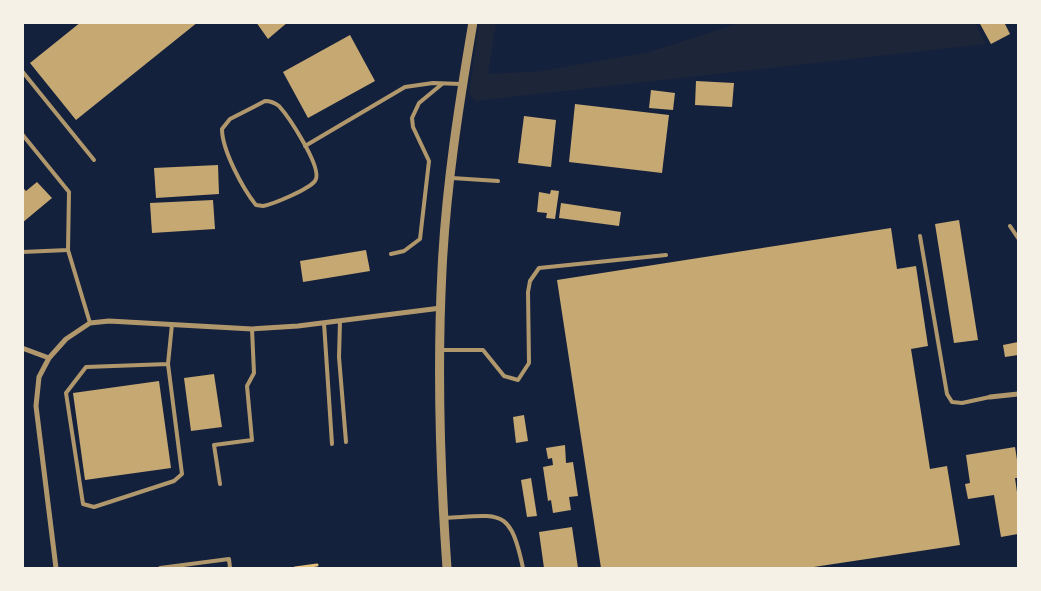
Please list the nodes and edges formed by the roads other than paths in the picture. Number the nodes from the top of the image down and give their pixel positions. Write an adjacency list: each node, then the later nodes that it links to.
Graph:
1 (473, 22): 4 (street)
2 (22, 71): 7 (lane)
3 (442, 84): 4 (lane); 6 (lane); 15 (lane)
4 (462, 84): 8 (street)
5 (22, 134): 13 (lane)
6 (305, 146): 6 (lane)
7 (94, 160)
8 (452, 178): 9 (lane); 17 (street)
9 (498, 182)
10 (1010, 226): 12 (lane)
11 (920, 236): 28 (lane)
12 (1018, 238)
13 (68, 250): 14 (lane); 19 (lane)
14 (22, 252)
15 (391, 254)
16 (666, 255): 24 (lane)
17 (441, 308): 18 (street); 24 (street)
18 (340, 321): 20 (street); 29 (lane)
19 (90, 323): 21 (street); 25 (street)
20 (324, 323): 22 (street); 30 (lane)
21 (172, 324): 22 (street); 26 (lane)
22 (252, 329): 31 (lane)
23 (22, 348): 25 (street)
24 (440, 350): 32 (street)
25 (49, 358): 33 (street)
26 (168, 364): 26 (lane)
27 (1018, 394): 28 (street)
28 (990, 398)
29 (346, 442)
30 (332, 444)
31 (220, 484)
32 (444, 518): 36 (street); 37 (lane)
33 (56, 568)
34 (160, 568): 35 (lane)
35 (230, 568)
36 (447, 568)
37 (523, 568)

